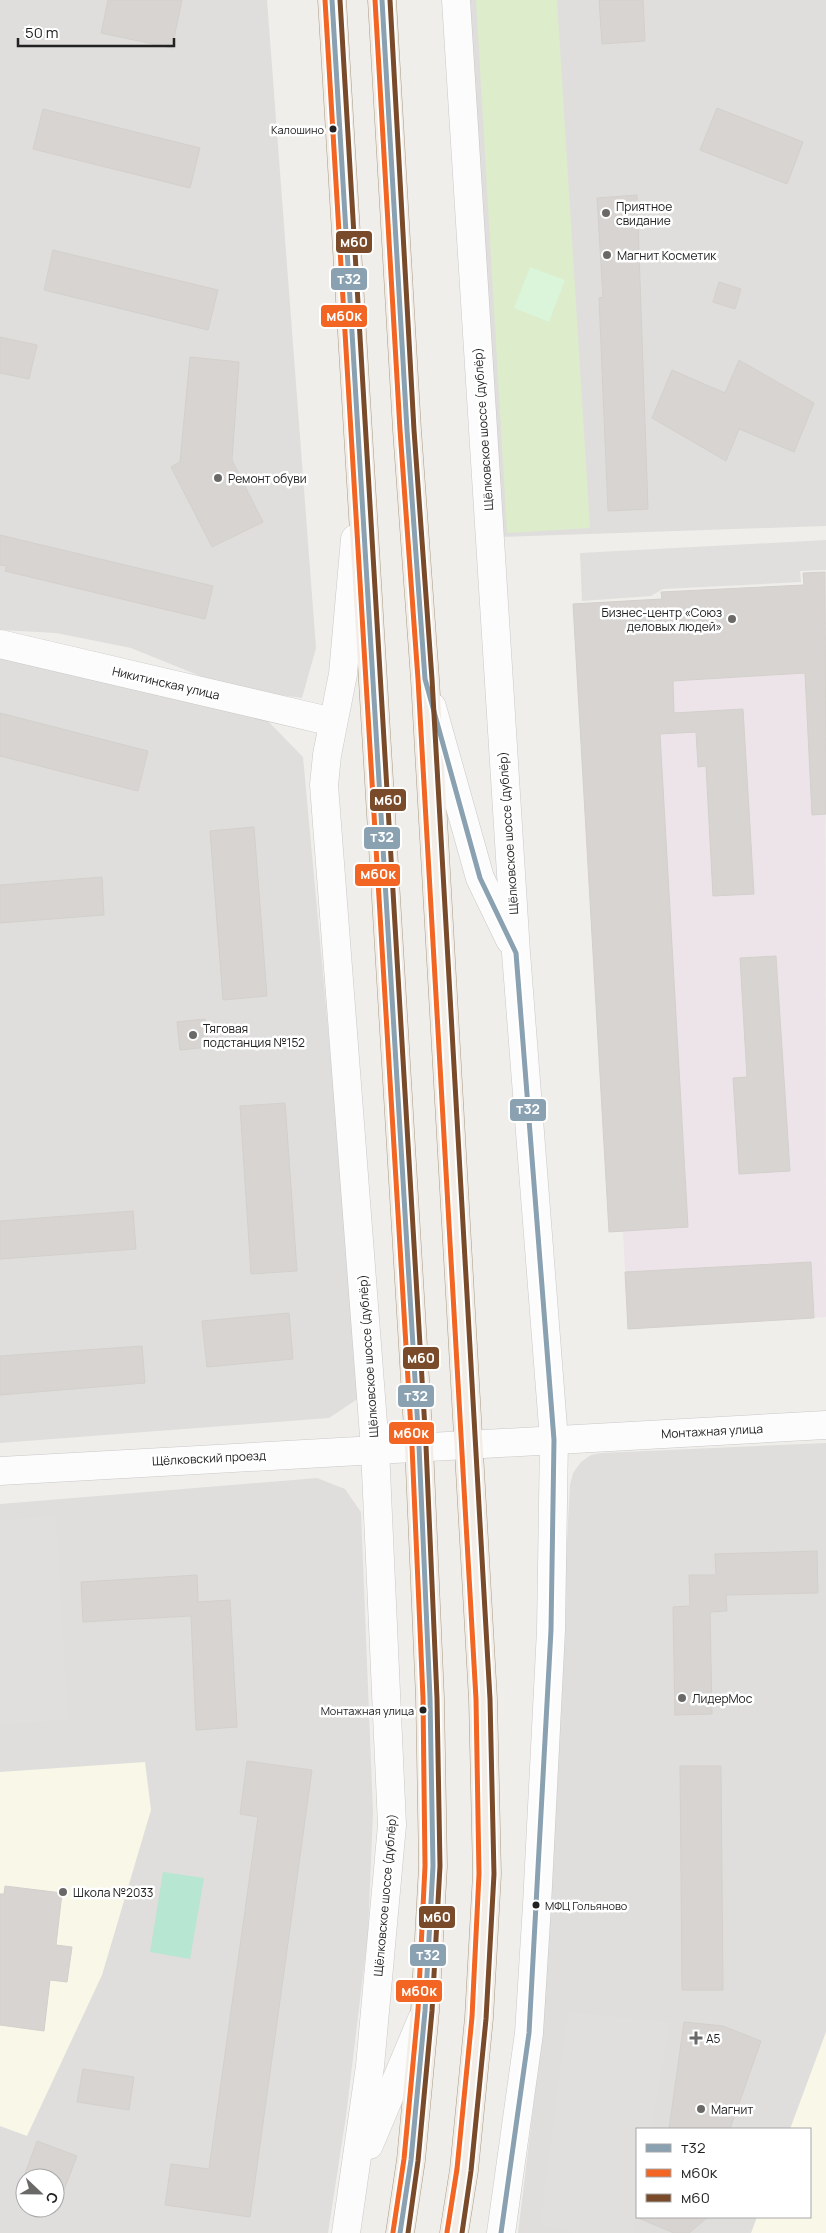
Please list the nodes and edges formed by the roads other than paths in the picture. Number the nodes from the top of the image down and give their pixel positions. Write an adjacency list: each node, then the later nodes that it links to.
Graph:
1 (332, 0): 4 (main road)
2 (382, 0): 6 (main road)
3 (456, 0): 8 (street, Щёлковское шоссе (дублёр))
4 (360, 480): 7 (street, Щёлковское шоссе (дублёр)); 12 (main road)
5 (0, 644): 7 (street, Никитинская улица)
6 (425, 679): 8 (street); 11 (main road)
7 (333, 722): 13 (street, Щёлковское шоссе (дублёр))
8 (516, 953): 10 (street, Щёлковское шоссе (дублёр))
9 (826, 1425): 10 (street, Монтажная улица)
10 (554, 1440): 11 (street, Монтажная улица); 20 (street, Щёлковское шоссе (дублёр))
11 (470, 1444): 12 (street, Монтажная улица); 19 (main road)
12 (419, 1446): 13 (street, Щёлковский проезд); 15 (main road)
13 (375, 1449): 14 (street, Щёлковский проезд); 16 (street, Щёлковское шоссе (дублёр))
14 (0, 1471)
15 (425, 2011): 16 (street); 18 (main road)
16 (354, 2181): 17 (street, Щёлковское шоссе (дублёр))
17 (346, 2233)
18 (400, 2233)
19 (454, 2233)
20 (501, 2233)

